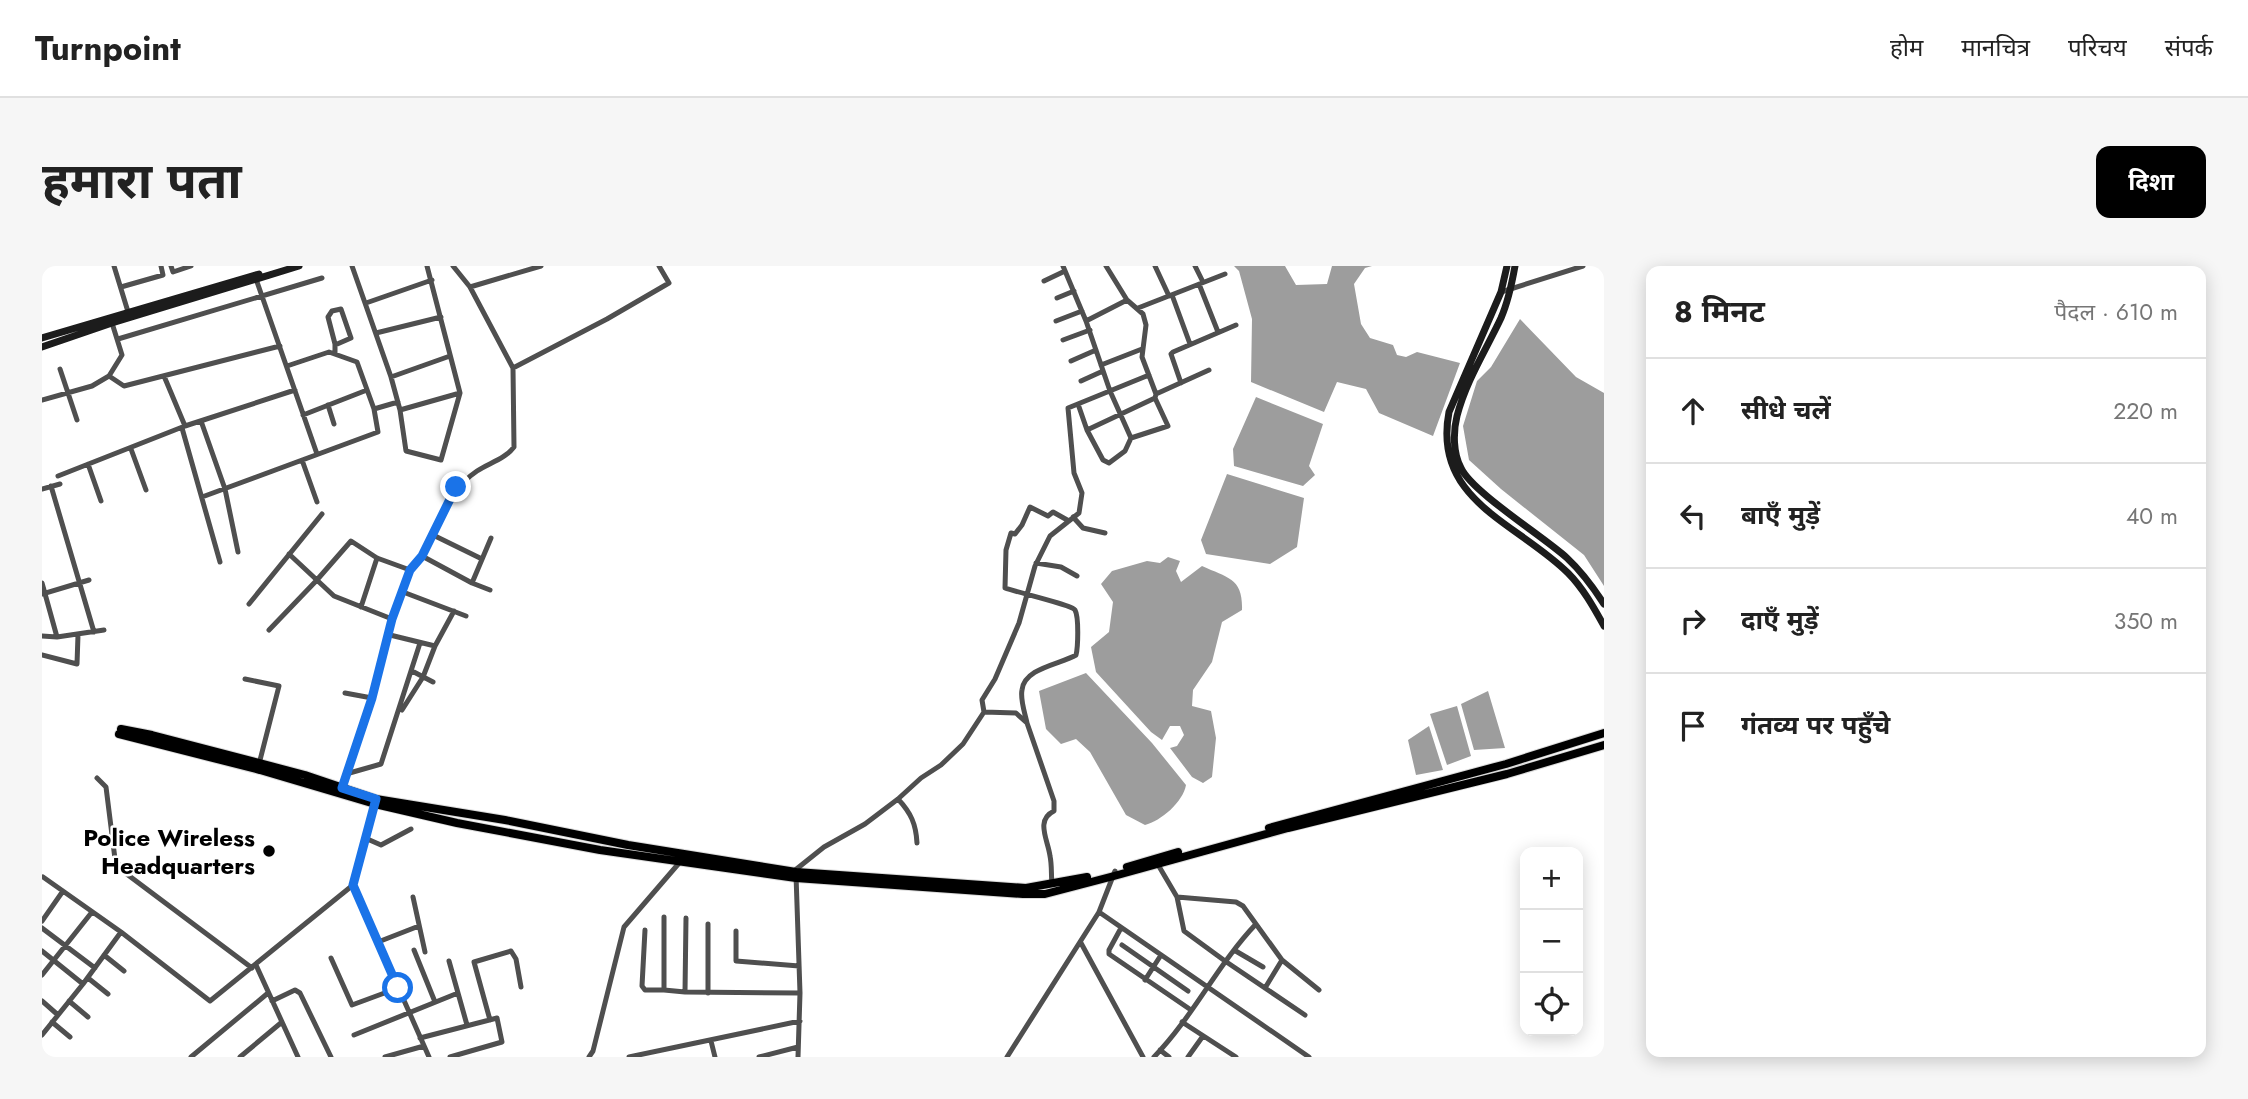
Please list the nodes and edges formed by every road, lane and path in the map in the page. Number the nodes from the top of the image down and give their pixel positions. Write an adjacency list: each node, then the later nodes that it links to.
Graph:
1 (114, 266): 26 (street)
2 (161, 266): 26 (street)
3 (171, 266): 4 (street)
4 (191, 266)
5 (252, 266): 21 (street)
6 (283, 266): 21 (main road)
7 (299, 266): 21 (main road)
8 (352, 266): 35 (street)
9 (427, 266): 23 (street)
10 (453, 266): 27 (street)
11 (541, 266): 27 (street)
12 (659, 266): 60 (street)
13 (1105, 266): 34 (street)
14 (1155, 266): 31 (street)
15 (1195, 266): 25 (street)
16 (1507, 266): 30 (main road)
17 (1515, 266): 28 (main road)
18 (1583, 266): 28 (street)
19 (1064, 268): 24 (street); 29 (street)
20 (1225, 274): 25 (street)
21 (255, 278): 32 (street); 38 (main road)
22 (322, 278): 32 (street)
23 (432, 280): 35 (street); 39 (street)
24 (1044, 281)
25 (1201, 283): 31 (street); 45 (street)
26 (121, 287): 38 (street)
27 (470, 287): 60 (street)
28 (1511, 289): 30 (street); 127 (main road)
29 (1074, 291): 33 (street); 37 (street)
30 (1501, 292): 132 (main road)
31 (1170, 295): 36 (street); 50 (street)
32 (263, 298): 48 (street); 52 (street)
33 (1057, 298)
34 (1127, 300): 36 (street); 41 (street)
35 (366, 303): 46 (street)
36 (1138, 308): 54 (street)
37 (1083, 311): 40 (street); 41 (street)
38 (129, 314): 42 (main road); 47 (main road)
39 (441, 317): 46 (street); 57 (street)
40 (1056, 321)
41 (1086, 321): 44 (street)
42 (112, 323): 48 (street); 53 (main road)
43 (1236, 325): 45 (street)
44 (1090, 330): 49 (street); 55 (street)
45 (1218, 332): 50 (street)
46 (376, 333): 67 (street)
47 (42, 338)
48 (118, 339): 65 (street)
49 (1063, 340)
50 (1190, 344): 69 (street)
51 (335, 345): 51 (street); 56 (street)
52 (280, 346): 59 (street); 66 (street)
53 (42, 347)
54 (1142, 349): 61 (street); 64 (street)
55 (1096, 350): 58 (street); 61 (street)
56 (335, 354): 59 (street); 71 (street)
57 (450, 356): 67 (street); 74 (street)
58 (1070, 360)
59 (287, 366): 70 (street)
60 (513, 368): 106 (street)
61 (1102, 368): 68 (street); 72 (street)
62 (60, 369): 73 (street)
63 (1209, 370): 69 (street)
64 (1149, 375): 72 (street); 75 (street)
65 (110, 376): 66 (street); 73 (street)
66 (164, 376): 87 (street)
67 (391, 377): 77 (street)
68 (1081, 381)
69 (1181, 383): 75 (street)
70 (295, 390): 83 (street); 85 (street)
71 (367, 390): 79 (street); 80 (street)
72 (1110, 391): 78 (street); 82 (street)
73 (68, 392): 76 (street); 84 (street)
74 (460, 393): 81 (street); 81 (street)
75 (1156, 396): 82 (street); 89 (street)
76 (43, 400)
77 (398, 402): 80 (street); 81 (street)
78 (1078, 404): 88 (street); 104 (street)
79 (328, 405): 83 (street); 86 (street)
80 (374, 409): 91 (street)
81 (400, 410)
82 (1122, 414): 88 (street); 89 (street)
83 (303, 415): 91 (street)
84 (77, 420)
85 (201, 421): 87 (street); 98 (street)
86 (334, 424)
87 (184, 427): 90 (street); 100 (street)
88 (1087, 430): 89 (street)
89 (1130, 438)
90 (131, 449): 93 (street); 99 (street)
91 (317, 454): 92 (street)
92 (302, 460): 98 (street); 102 (street)
93 (88, 464): 94 (street); 101 (street)
94 (58, 476)
95 (60, 484): 96 (street)
96 (51, 486): 97 (street); 121 (street)
97 (42, 489)
98 (225, 489): 100 (street); 108 (street)
99 (146, 490)
100 (202, 497): 113 (street)
101 (101, 501)
102 (317, 502)
103 (322, 514): 109 (street)
104 (1071, 519): 105 (street); 114 (street); 125 (street)
105 (1105, 533)
106 (433, 535): 110 (street); 112 (street)
107 (491, 538): 112 (street)
108 (238, 552)
109 (289, 554): 118 (street); 126 (street)
110 (422, 556): 115 (street); 120 (street)
111 (377, 558): 115 (street); 118 (street); 128 (street)
112 (482, 559): 120 (street)
113 (220, 562)
114 (1036, 563): 116 (street); 125 (street)
115 (410, 570): 123 (street)
116 (1077, 576)
117 (89, 580): 121 (street)
118 (316, 581): 128 (street); 134 (street)
119 (42, 583): 124 (street)
120 (472, 583): 122 (street)
121 (80, 584): 124 (street); 135 (street)
122 (490, 590)
123 (403, 592): 129 (street); 131 (street)
124 (43, 594): 139 (street)
125 (1027, 596): 149 (street); 151 (street)
126 (249, 604)
127 (1604, 604)
128 (361, 607): 131 (street)
129 (454, 611): 130 (street); 141 (street)
130 (466, 616)
131 (392, 619): 137 (street)
132 (1604, 626)
133 (104, 630): 135 (street)
134 (269, 631)
135 (94, 632): 136 (street)
136 (78, 635): 139 (street); 142 (street)
137 (390, 635): 140 (street); 148 (street)
138 (42, 636): 139 (street)
139 (57, 637)
140 (420, 643): 141 (street); 143 (street)
141 (435, 646): 144 (street)
142 (42, 655)
143 (412, 671): 144 (street); 150 (street)
144 (423, 677): 146 (street); 150 (street)
145 (245, 679): 155 (street)
146 (433, 682)
147 (345, 693): 148 (street)
148 (372, 698): 156 (street)
149 (984, 712): 151 (street); 159 (street)
150 (396, 720): 156 (street)
151 (1027, 723): 169 (street)
152 (120, 732): 155 (main road)
153 (1604, 733): 164 (main road)
154 (1604, 745): 164 (main road)
155 (259, 767): 158 (main road)
156 (346, 774): 158 (street)
157 (97, 778): 202 (street)
158 (341, 791): 160 (main road)
159 (898, 799): 163 (street); 166 (street)
160 (375, 802): 162 (street); 165 (main road); 166 (main road)
161 (411, 829): 162 (street)
162 (365, 838): 170 (street)
163 (917, 843)
164 (1156, 860): 167 (main road); 173 (street)
165 (680, 862): 166 (main road); 257 (street)
166 (795, 874): 167 (main road); 169 (main road); 203 (street)
167 (1114, 874): 169 (main road); 175 (street)
168 (43, 877): 171 (street)
169 (1052, 884)
170 (353, 885): 187 (street); 202 (street)
171 (63, 891): 174 (street); 178 (street)
172 (413, 897): 181 (street)
173 (1177, 897): 180 (street); 201 (street)
174 (92, 912): 186 (street); 190 (street)
175 (1099, 912): 183 (street); 188 (street)
176 (664, 917): 217 (street)
177 (687, 918): 219 (street)
178 (42, 921)
179 (708, 924): 222 (street)
180 (1256, 924): 192 (street); 199 (street)
181 (419, 926): 187 (street); 194 (street)
182 (42, 928): 190 (street)
183 (1121, 928): 196 (street); 210 (street)
184 (645, 930): 217 (street)
185 (736, 931): 203 (street)
186 (121, 932): 195 (street); 202 (street)
187 (378, 942): 214 (street)
188 (1081, 943): 262 (street); 263 (street)
189 (1122, 945): 204 (street)
190 (65, 946): 198 (street); 206 (street)
191 (414, 950): 228 (street)
192 (1234, 950): 201 (street); 205 (street)
193 (42, 951): 198 (street)
194 (425, 952)
195 (104, 955): 206 (street); 207 (street)
196 (1161, 956): 204 (street); 212 (street)
197 (331, 958): 214 (street)
198 (54, 960): 208 (street); 211 (street)
199 (1282, 960): 215 (street); 216 (street)
200 (449, 961): 221 (street)
201 (1224, 961): 212 (street); 215 (street)
202 (254, 966): 220 (street)
203 (799, 966): 223 (street)
204 (1154, 967): 210 (street); 218 (street)
205 (1263, 967)
206 (95, 968): 209 (street)
207 (124, 971)
208 (42, 975)
209 (88, 978): 211 (street); 224 (street)
210 (1145, 980): 229 (street)
211 (83, 984): 225 (street)
212 (1207, 986): 229 (street); 268 (street)
213 (521, 987): 234 (street)
214 (398, 988): 230 (street)
215 (1265, 988): 232 (street)
216 (1319, 989)
217 (664, 990): 219 (street)
218 (1188, 990)
219 (685, 992): 222 (street)
220 (268, 993): 226 (street); 250 (street)
221 (458, 993): 228 (street); 239 (street)
222 (708, 993): 223 (street)
223 (800, 993): 235 (street)
224 (108, 994)
225 (69, 1001): 231 (street); 233 (street)
226 (272, 1001): 237 (street); 253 (street)
227 (42, 1002): 231 (street)
228 (435, 1002): 230 (street)
229 (1191, 1010): 238 (street)
230 (409, 1013): 241 (street); 244 (street)
231 (58, 1015): 236 (street)
232 (1305, 1015)
233 (88, 1017)
234 (490, 1020): 239 (street); 256 (street)
235 (800, 1021): 245 (street); 247 (street)
236 (52, 1022): 240 (street); 243 (street)
237 (282, 1022): 251 (street); 252 (street)
238 (1182, 1023): 242 (street); 248 (street)
239 (467, 1025): 244 (street)
240 (43, 1031)
241 (354, 1035)
242 (1203, 1036): 266 (street); 267 (street)
243 (70, 1037)
244 (420, 1038): 246 (street)
245 (711, 1041): 249 (street); 259 (street)
246 (424, 1046): 254 (street); 255 (street)
247 (798, 1047): 260 (street); 261 (street)
248 (1160, 1051): 264 (street); 265 (street)
249 (663, 1054): 258 (street)
250 (191, 1057)
251 (240, 1057)
252 (298, 1057)
253 (331, 1057)
254 (385, 1057)
255 (429, 1057)
256 (450, 1057)
257 (589, 1057)
258 (629, 1057)
259 (715, 1057)
260 (759, 1057)
261 (798, 1057)
262 (1007, 1057)
263 (1143, 1057)
264 (1154, 1057)
265 (1169, 1057)
266 (1188, 1057)
267 (1236, 1057)
268 (1309, 1057)

